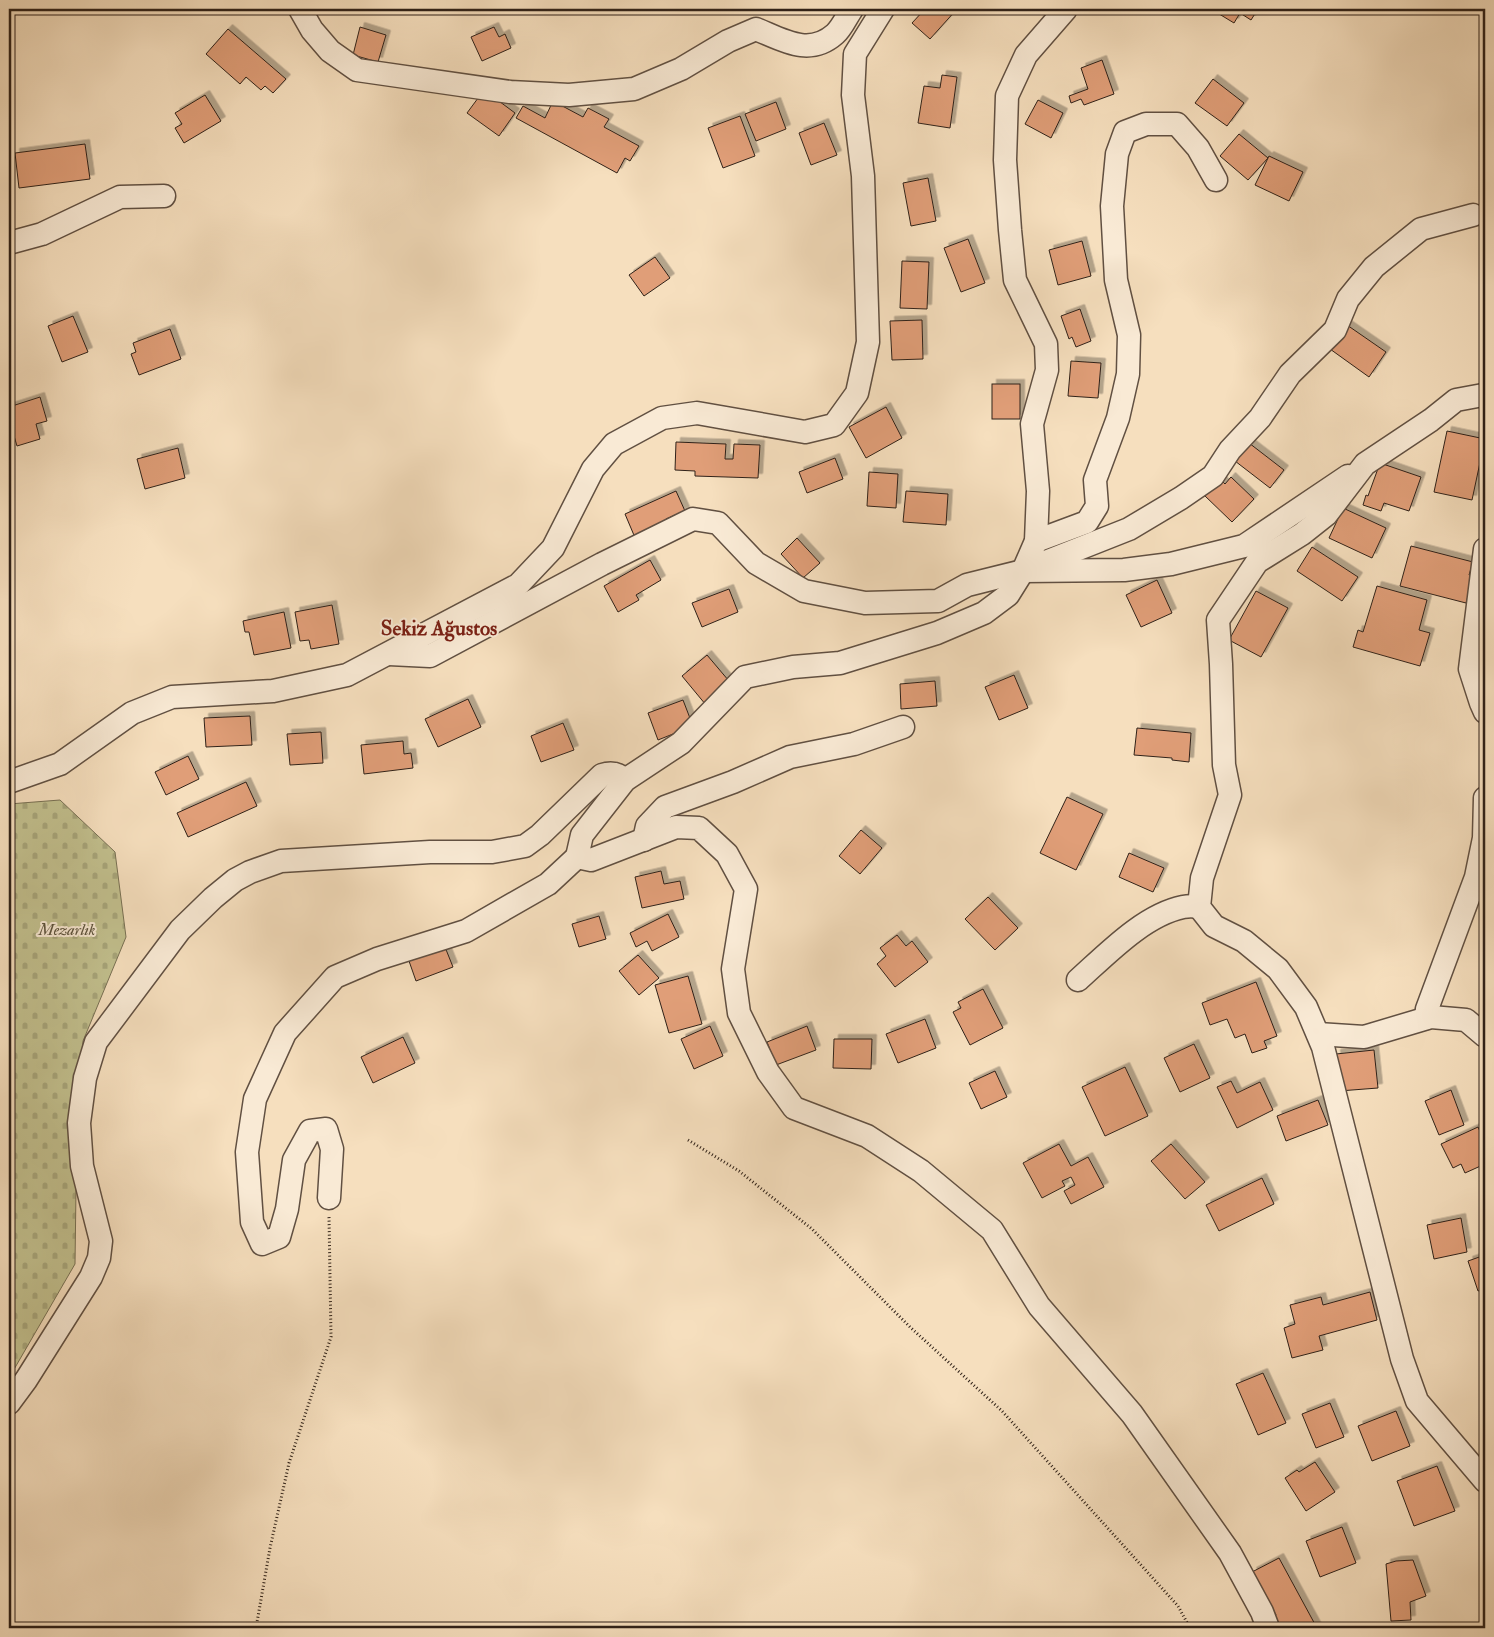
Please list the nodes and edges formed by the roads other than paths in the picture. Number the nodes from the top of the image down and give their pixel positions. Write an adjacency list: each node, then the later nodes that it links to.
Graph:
1 (300, 9): 2 (street)
2 (852, 9)
3 (883, 9): 14 (street)
4 (1066, 9): 11 (street)
5 (1216, 180): 11 (street)
6 (164, 196): 8 (street)
7 (1473, 215): 13 (street)
8 (9, 243)
9 (1485, 393): 10 (street)
10 (1365, 464): 13 (street); 22 (street)
11 (1036, 541): 13 (street)
12 (1485, 549): 15 (street)
13 (1023, 571): 14 (street); 17 (street)
14 (387, 654): 18 (street)
15 (1485, 712)
16 (903, 727): 20 (street)
17 (625, 780): 21 (street); 28 (street)
18 (9, 782)
19 (1485, 798): 24 (street)
20 (644, 840): 21 (street); 30 (street)
21 (577, 857): 27 (street)
22 (1199, 906): 23 (street); 25 (street)
23 (1078, 980)
24 (1426, 1018): 25 (street); 26 (street)
25 (1318, 1034): 29 (street)
26 (1485, 1036)
27 (328, 1198)
28 (9, 1403)
29 (1485, 1481)
30 (1268, 1628)

